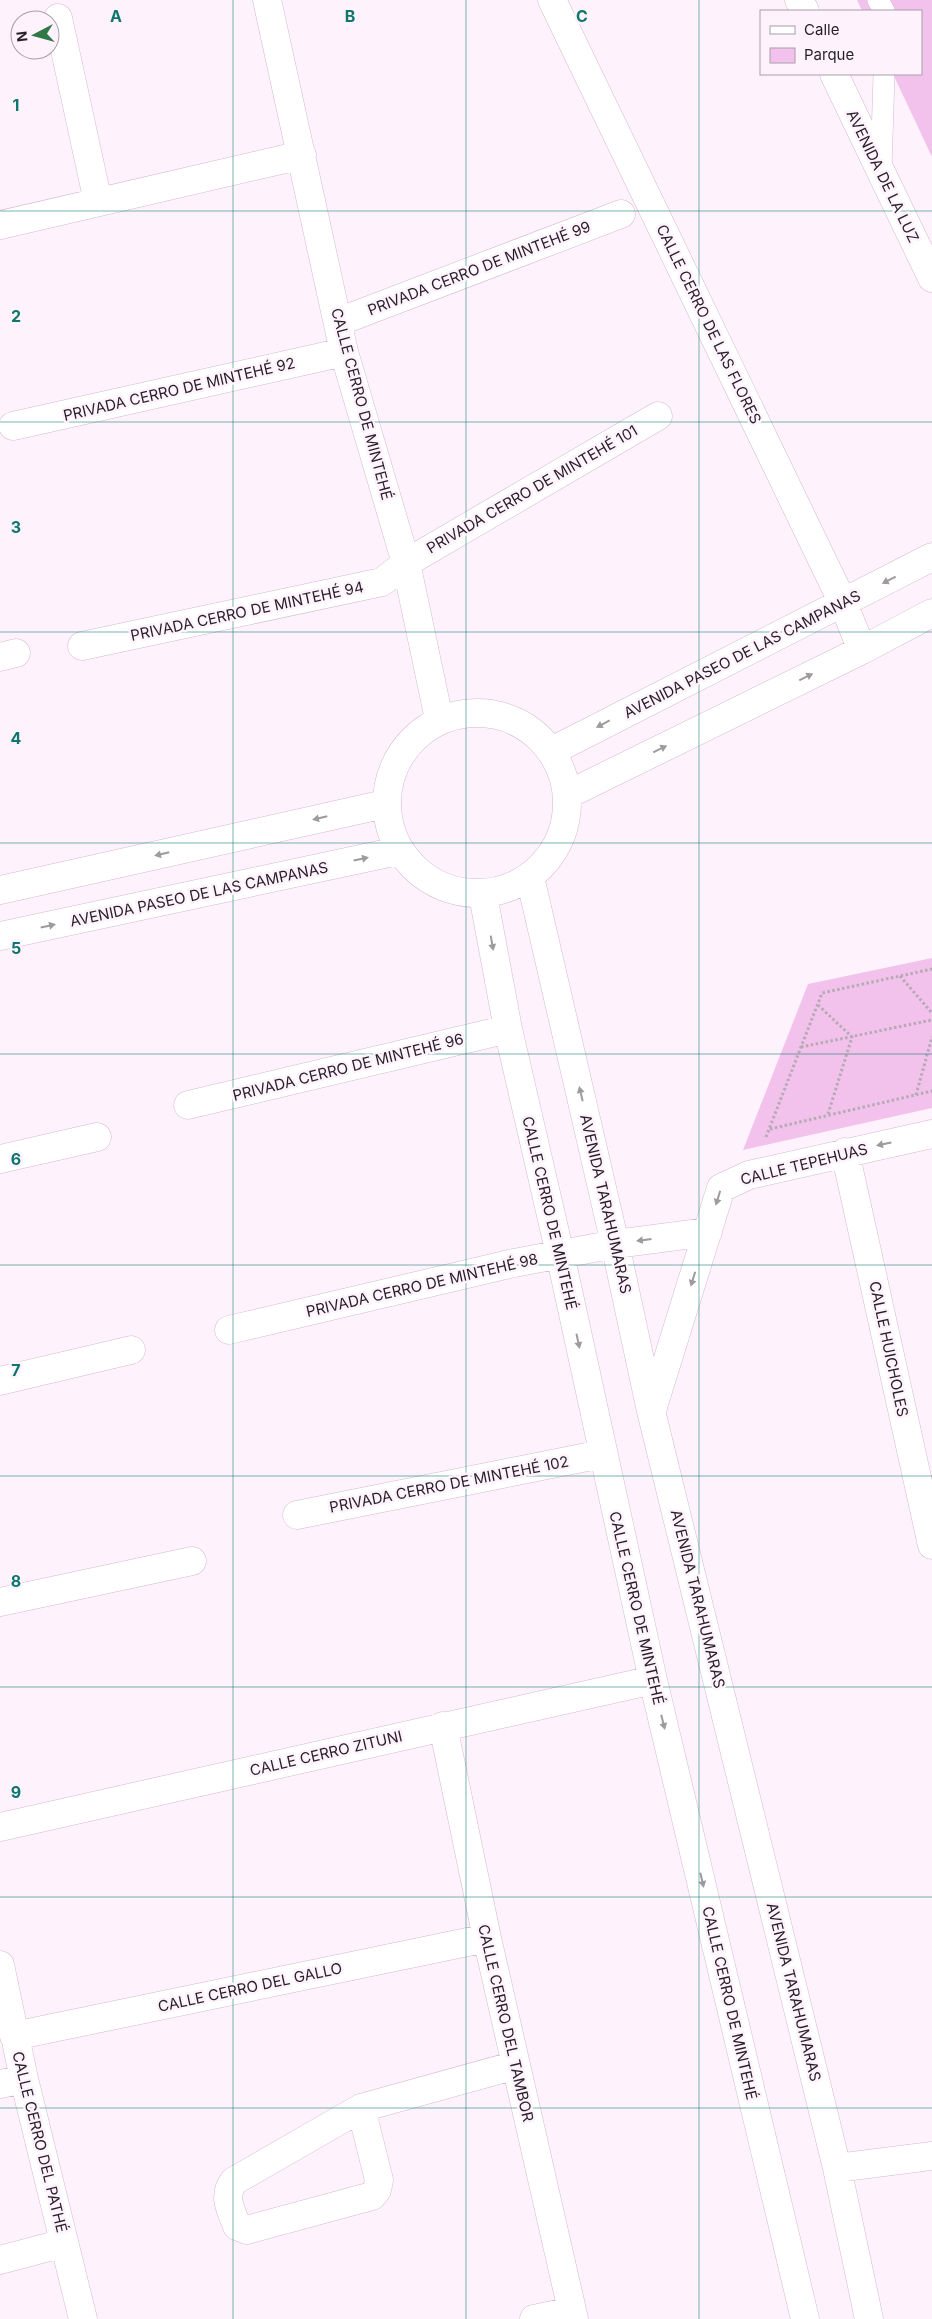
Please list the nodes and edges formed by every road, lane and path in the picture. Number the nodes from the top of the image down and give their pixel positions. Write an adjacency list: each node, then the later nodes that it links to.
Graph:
1 (267, 0): 6 (street, CALLE CERRO DE MINTEHÉ)
2 (552, 0): 18 (street, CALLE CERRO DE LAS FLORES)
3 (60, 27): 8 (street)
4 (834, 75): 7 (street, AVENIDA DE LA LUZ)
5 (884, 75): 7 (lane)
6 (302, 155): 8 (street); 12 (street, CALLE CERRO DE MINTEHÉ)
7 (881, 172): 11 (street, AVENIDA DE LA LUZ)
8 (98, 202): 10 (street)
9 (620, 214): 12 (street, PRIVADA CERRO DE MINTEHÉ 99)
10 (0, 225)
11 (932, 278)
12 (338, 322): 13 (street, CALLE CERRO DE MINTEHÉ)
13 (344, 352): 15 (street, PRIVADA CERRO DE MINTEHÉ 92); 17 (street, CALLE CERRO DE MINTEHÉ)
14 (658, 416): 17 (street, PRIVADA CERRO DE MINTEHÉ 101)
15 (13, 426)
16 (932, 557): 18 (street, AVENIDA PASEO DE LAS CAMPANAS, one-way to 18)
17 (406, 563): 20 (street, PRIVADA CERRO DE MINTEHÉ 94); 22 (street, CALLE CERRO DE MINTEHÉ)
18 (843, 603): 21 (street, CALLE CERRO DE LAS FLORES); 23 (street, AVENIDA PASEO DE LAS CAMPANAS, one-way to 23)
19 (932, 613): 21 (street)
20 (82, 646)
21 (862, 650): 24 (street, one-way to 21)
22 (439, 720): 23 (street); 25 (street)
23 (552, 751): 24 (street)
24 (569, 794): 27 (street)
25 (385, 804): 26 (street); 28 (street, one-way to 28)
26 (398, 851): 29 (street); 30 (street, AVENIDA PASEO DE LAS CAMPANAS, one-way to 26)
27 (530, 877): 29 (street); 51 (street, AVENIDA TARAHUMARAS, one-way to 27)
28 (0, 890)
29 (483, 895): 36 (street, CALLE CERRO DE MINTEHÉ, one-way to 36)
30 (0, 936)
31 (932, 969): 32 (path)
32 (900, 976): 33 (path); 34 (path)
33 (818, 1005): 37 (path); 39 (path)
34 (932, 1013)
35 (932, 1020): 37 (path)
36 (508, 1029): 42 (street, PRIVADA CERRO DE MINTEHÉ 96); 52 (street, CALLE CERRO DE MINTEHÉ)
37 (852, 1037): 39 (path); 43 (path)
38 (932, 1037): 41 (path)
39 (801, 1047): 44 (path)
40 (932, 1091): 41 (path)
41 (915, 1095): 43 (path)
42 (188, 1105)
43 (828, 1115): 44 (path)
44 (769, 1129): 49 (path)
45 (932, 1134): 47 (street, CALLE TEPEHUAS, one-way to 47)
46 (97, 1137): 48 (street)
47 (845, 1152): 49 (street, CALLE TEPEHUAS); 59 (street, CALLE HUICHOLES)
48 (0, 1159)
49 (749, 1175): 50 (street, CALLE TEPEHUAS, one-way to 50)
50 (708, 1232): 51 (street, one-way to 51); 56 (street, CALLE TEPEHUAS, one-way to 56)
51 (616, 1244): 52 (street, PRIVADA CERRO DE MINTEHÉ 98); 56 (street, AVENIDA TARAHUMARAS)
52 (560, 1254): 53 (street, PRIVADA CERRO DE MINTEHÉ 98); 57 (street, CALLE CERRO DE MINTEHÉ, one-way to 57)
53 (230, 1330)
54 (131, 1350): 55 (street)
55 (0, 1381)
56 (652, 1411): 72 (street, AVENIDA TARAHUMARAS)
57 (602, 1454): 58 (street, PRIVADA CERRO DE MINTEHÉ 102); 62 (street, CALLE CERRO DE MINTEHÉ)
58 (297, 1514)
59 (932, 1545)
60 (192, 1562): 61 (street)
61 (0, 1602)
62 (653, 1680): 63 (street, CALLE CERRO ZITUNI); 78 (street, CALLE CERRO DE MINTEHÉ, one-way to 78)
63 (443, 1726): 64 (street, CALLE CERRO ZITUNI); 65 (street, CALLE CERRO DEL TAMBOR)
64 (0, 1827)
65 (487, 1938): 67 (street, CALLE CERRO DEL GALLO); 68 (street, CALLE CERRO DEL TAMBOR)
66 (0, 1965): 67 (street, CALLE CERRO DEL PATHÉ)
67 (14, 2036): 69 (street, CALLE CERRO DEL PATHÉ)
68 (516, 2065): 70 (street); 75 (street, CALLE CERRO DEL TAMBOR)
69 (12, 2082): 73 (street, CALLE CERRO DEL PATHÉ)
70 (361, 2108): 70 (street)
71 (932, 2156): 72 (street)
72 (837, 2168): 79 (street, AVENIDA TARAHUMARAS)
73 (64, 2243): 74 (street); 76 (street, CALLE CERRO DEL PATHÉ)
74 (0, 2260)
75 (573, 2315): 77 (street)
76 (83, 2319)
77 (534, 2319)
78 (805, 2319)
79 (869, 2319)

